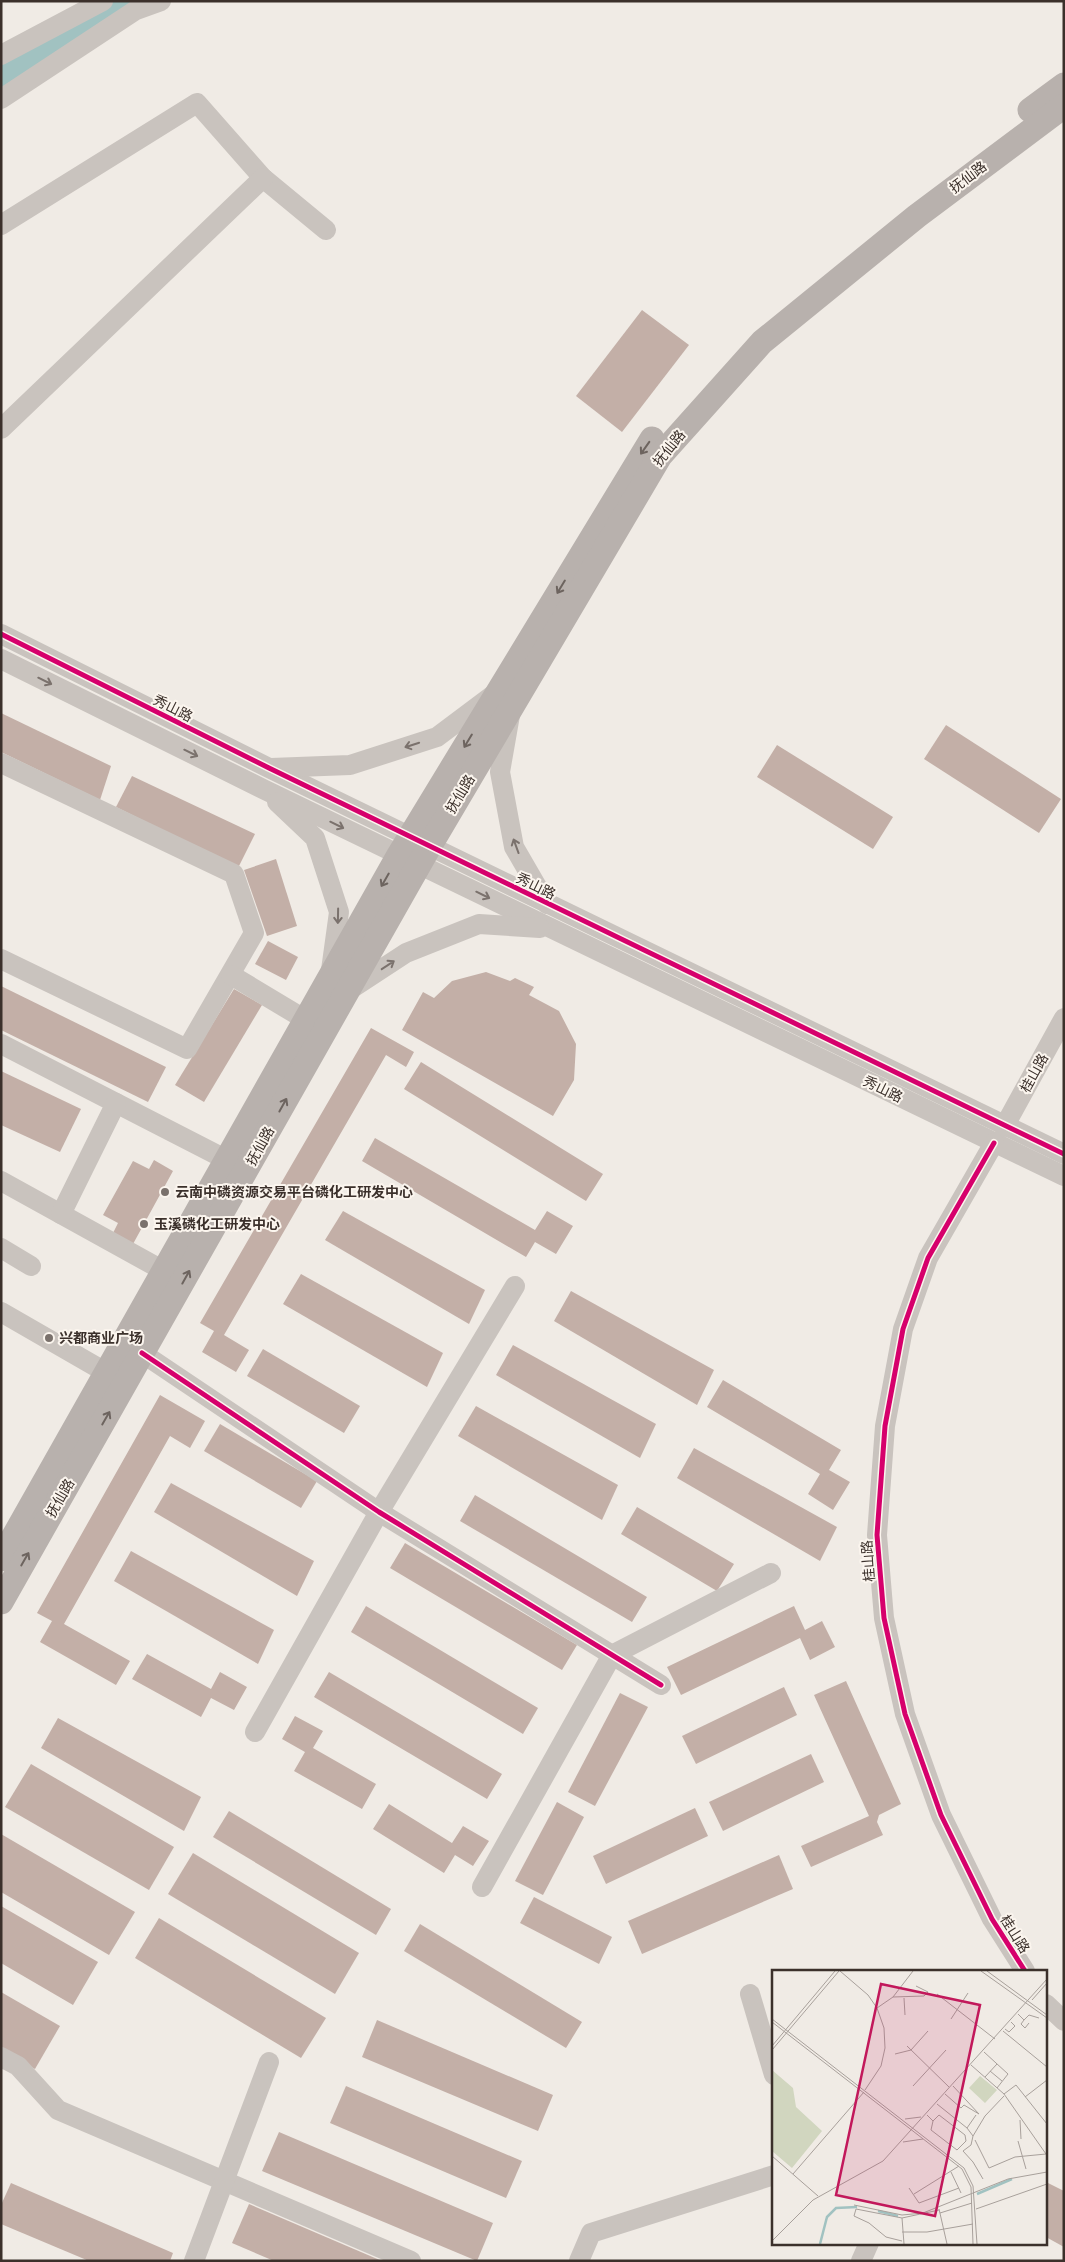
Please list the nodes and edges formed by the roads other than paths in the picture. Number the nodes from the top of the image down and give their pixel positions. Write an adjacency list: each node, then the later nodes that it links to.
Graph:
1 (103, 1): 3 (street)
2 (161, 1): 5 (street)
3 (1, 55)
4 (1064, 85): 13 (main road, 抚仙路, one-way to 13)
5 (1, 99)
6 (1064, 106): 13 (main road, 抚仙路)
7 (263, 178): 8 (street); 9 (street); 10 (street)
8 (1, 225)
9 (326, 230)
10 (1, 429)
11 (1, 634): 15 (street, 秀山路)
12 (1, 660): 16 (street, 秀山路, one-way to 16)
13 (505, 699): 15 (street, one-way to 15); 17 (main road, 抚仙路); 18 (street, one-way to 13)
14 (1, 763): 21 (street)
15 (268, 768): 17 (street, 秀山路)
16 (263, 789): 17 (street, 秀山路, one-way to 17); 22 (street, one-way to 22)
17 (414, 851): 18 (street, 秀山路); 19 (street, 秀山路, one-way to 19); 22 (main road, 抚仙路)
18 (547, 904): 27 (street, 秀山路)
19 (552, 929): 22 (street, one-way to 19); 27 (street, 秀山路)
20 (1, 959): 21 (street)
21 (231, 975): 24 (street)
22 (339, 984): 24 (main road, 抚仙路); 38 (main road, 抚仙路, one-way to 22)
23 (1064, 1018): 27 (street, 桂山路)
24 (306, 1020): 29 (main road, 抚仙路)
25 (1, 1044): 26 (street)
26 (116, 1103): 29 (street); 32 (street)
27 (999, 1135): 28 (street, 秀山路); 30 (street, 秀山路); 48 (street, 桂山路)
28 (1064, 1154)
29 (227, 1160): 35 (main road, 抚仙路)
30 (1064, 1176)
31 (1, 1181): 32 (street)
32 (61, 1214): 35 (street)
33 (1, 1248): 34 (street)
34 (31, 1266)
35 (164, 1271): 39 (main road, 抚仙路)
36 (515, 1286): 40 (street)
37 (1, 1312): 39 (street)
38 (142, 1353): 40 (street); 43 (main road, 抚仙路, one-way to 38)
39 (107, 1373): 41 (main road, 抚仙路)
40 (378, 1512): 44 (street); 46 (street)
41 (1, 1559)
42 (771, 1572): 44 (street)
43 (1, 1602)
44 (612, 1655): 45 (street); 47 (street)
45 (661, 1685)
46 (255, 1732)
47 (482, 1887)
48 (1024, 1970)
49 (750, 1994): 54 (street)
50 (1048, 2006): 51 (street)
51 (1064, 2021)
52 (1, 2058): 56 (street)
53 (269, 2062): 56 (street)
54 (772, 2067)
55 (772, 2176): 60 (street)
56 (224, 2181): 58 (street); 59 (street)
57 (869, 2244): 61 (street)
58 (194, 2261)
59 (411, 2261)
60 (579, 2261)
61 (861, 2261)

